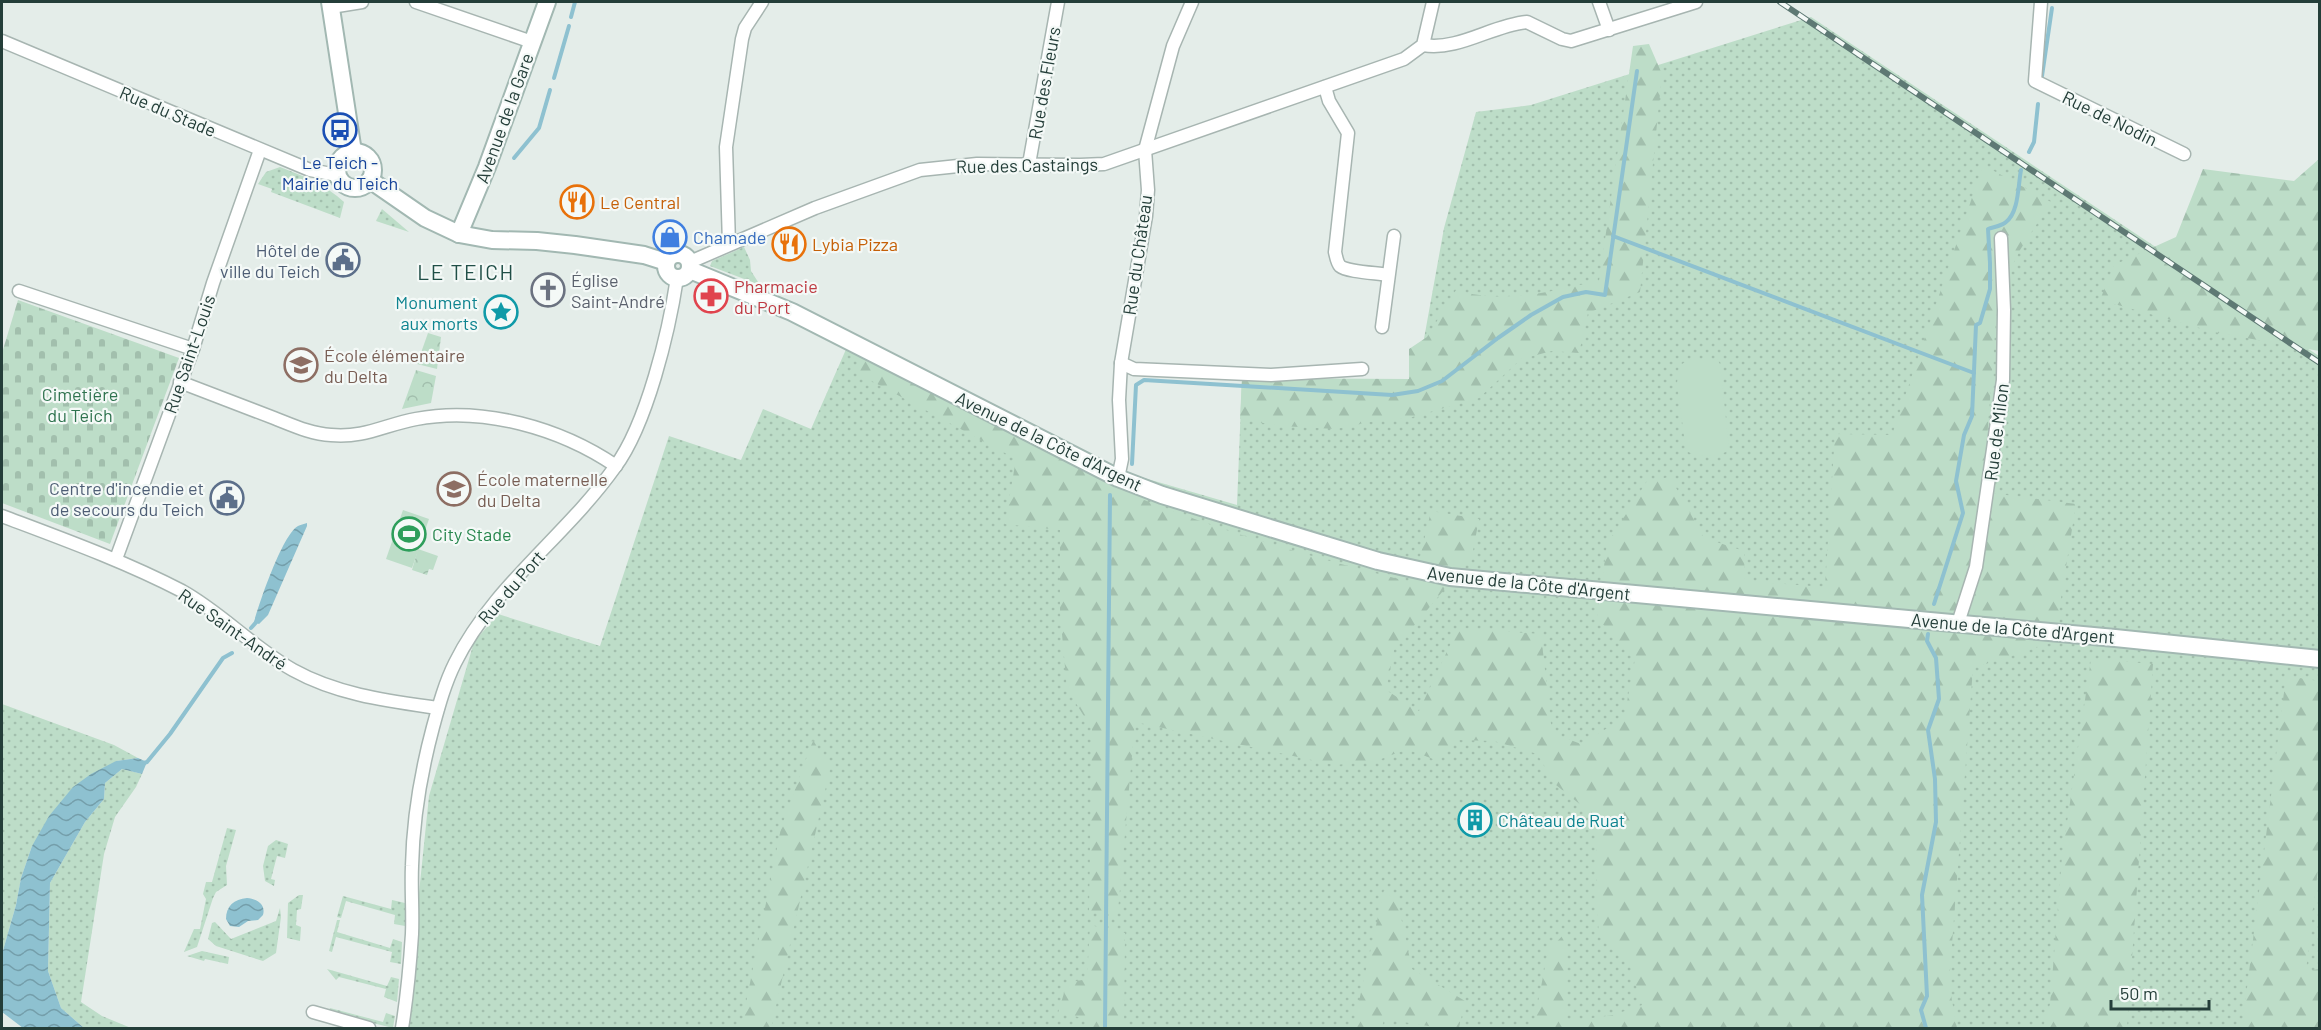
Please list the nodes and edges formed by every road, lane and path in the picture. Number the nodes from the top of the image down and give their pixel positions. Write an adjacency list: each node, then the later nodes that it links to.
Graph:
1 (362, 2): 11 (street)
2 (416, 2): 14 (street)
3 (547, 2): 14 (main road, Avenue de la Gare)
4 (762, 2): 27 (street)
5 (1058, 2): 21 (street, Rue des Fleurs)
6 (1192, 2): 18 (street, Rue du Château)
7 (1433, 2): 15 (street)
8 (1599, 2): 12 (street)
9 (1696, 2): 12 (street)
10 (2041, 2): 20 (street, Rue de Nodin)
11 (330, 4): 19 (main road)
12 (1609, 30): 15 (street)
13 (2, 41): 17 (street, Rue du Stade)
14 (532, 42): 24 (main road, Avenue de la Gare)
15 (1423, 45): 16 (street, Rue des Castaings)
16 (1325, 87): 18 (street, Rue des Castaings); 29 (street)
17 (260, 150): 22 (street, Rue du Stade); 32 (street, Rue Saint-Louis)
18 (1145, 150): 21 (street, Rue des Castaings); 33 (street, Rue du Château)
19 (353, 152): 22 (main road); 23 (main road)
20 (2184, 154)
21 (1029, 164): 27 (street, Rue des Castaings)
22 (337, 175): 23 (main road)
23 (370, 180): 24 (main road)
24 (459, 234): 28 (main road)
25 (1394, 236): 29 (street)
26 (2001, 238): 40 (street, Rue de Milon)
27 (729, 244): 28 (street, Rue des Castaings)
28 (685, 270): 36 (street, Rue du Port); 37 (main road, Avenue de la Côte d'Argent)
29 (1388, 275): 31 (street)
30 (19, 291): 32 (street)
31 (1382, 327)
32 (193, 349): 35 (street, Rue Saint-Louis)
33 (1121, 363): 34 (street); 37 (street, Rue du Château)
34 (1362, 369)
35 (180, 382): 36 (street); 39 (street, Rue Saint-Louis)
36 (616, 466): 42 (street, Rue du Port)
37 (1118, 478): 40 (main road, Avenue de la Côte d'Argent)
38 (2, 516): 39 (street, Rue Saint-André)
39 (116, 559): 42 (street, Rue Saint-André)
40 (1958, 623): 41 (main road, Avenue de la Côte d'Argent)
41 (2319, 659)
42 (438, 708): 45 (street, Rue du Port)
43 (313, 1012): 44 (street)
44 (369, 1029)
45 (402, 1029)

